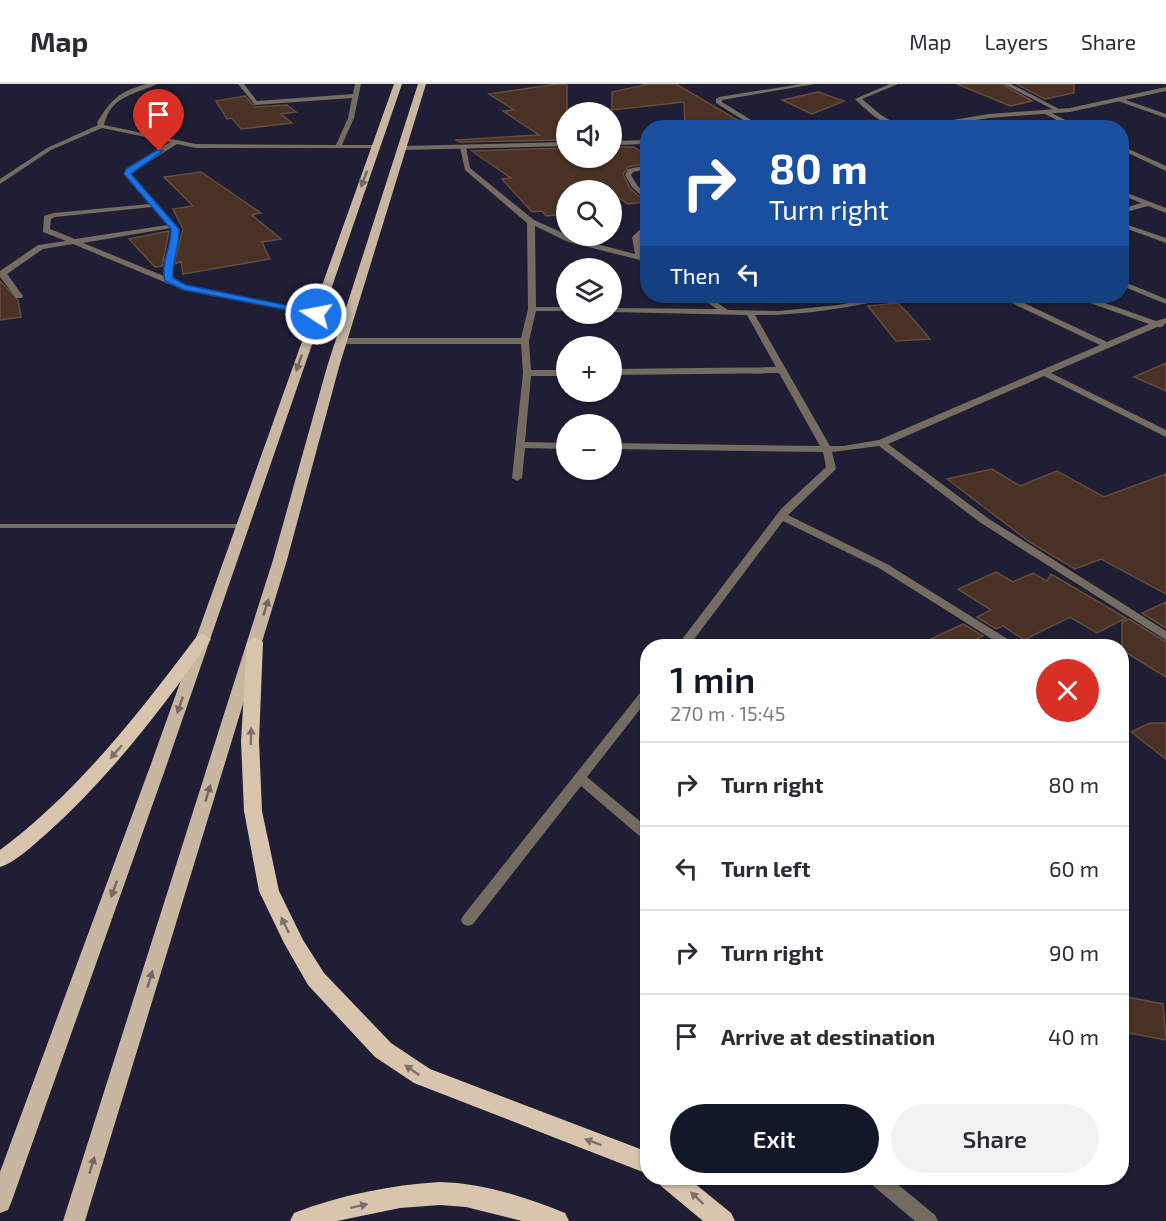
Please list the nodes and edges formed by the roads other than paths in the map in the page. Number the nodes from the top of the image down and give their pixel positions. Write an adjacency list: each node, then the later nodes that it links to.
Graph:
1 (154, 84): 21 (street)
2 (241, 84): 12 (street)
3 (358, 84): 12 (street)
4 (398, 84): 27 (main road)
5 (422, 84): 29 (main road)
6 (771, 84): 10 (street)
7 (812, 84): 10 (street)
8 (895, 84): 18 (street)
9 (1007, 84): 14 (street)
10 (781, 89): 17 (street)
11 (1166, 89): 13 (street)
12 (356, 96): 26 (street)
13 (1120, 100): 14 (street); 16 (street)
14 (1060, 111): 15 (street)
15 (1046, 112): 19 (street); 20 (street)
16 (1166, 116)
17 (747, 120)
18 (886, 120)
19 (962, 120)
20 (1062, 120)
21 (101, 126): 22 (street); 33 (street)
22 (175, 142): 26 (street); 37 (street)
23 (640, 142): 24 (street)
24 (622, 143)
25 (556, 144): 28 (street)
26 (338, 147): 27 (street)
27 (375, 147): 62 (main road, one-way to 62)
28 (464, 147): 29 (street); 40 (street)
29 (402, 148): 64 (main road)
30 (1129, 151): 32 (street)
31 (640, 168): 34 (street)
32 (1166, 169)
33 (0, 182)
34 (640, 192)
35 (1129, 196): 36 (street)
36 (1147, 204): 38 (street); 39 (street)
37 (156, 205): 41 (street); 45 (street)
38 (1129, 209)
39 (1166, 211)
40 (531, 222): 47 (street); 57 (street)
41 (172, 226): 45 (street); 49 (street)
42 (1129, 228): 44 (street)
43 (640, 233): 46 (street)
44 (1166, 241)
45 (73, 242): 48 (street); 49 (street)
46 (640, 248)
47 (640, 258)
48 (2, 275): 51 (street)
49 (168, 279): 62 (street)
50 (1129, 286): 52 (street)
51 (19, 296)
52 (1166, 302)
53 (712, 303): 60 (street)
54 (859, 303): 61 (street)
55 (1019, 303): 66 (street)
56 (1100, 303): 63 (street)
57 (532, 309): 58 (street); 65 (street)
58 (556, 309)
59 (622, 310): 60 (street)
60 (726, 312): 61 (street)
61 (750, 313): 67 (street)
62 (316, 314): 81 (main road, one-way to 81)
63 (1163, 324): 66 (street)
64 (342, 341): 65 (street); 86 (main road, one-way to 64)
65 (525, 341): 71 (street)
66 (1108, 346): 70 (street)
67 (782, 370): 68 (street); 77 (street)
68 (622, 372)
69 (556, 373): 71 (street)
70 (1045, 373): 72 (street); 73 (street)
71 (527, 374): 74 (street)
72 (1166, 434)
73 (881, 443): 77 (street); 82 (street)
74 (520, 445): 75 (street); 78 (street)
75 (556, 446)
76 (622, 446): 77 (street)
77 (827, 449): 79 (street)
78 (517, 478)
79 (782, 516): 84 (street); 85 (street)
80 (0, 526): 81 (lane)
81 (244, 526): 83 (main road)
82 (1166, 636)
83 (203, 639): 90 (highway, one-way to 90); 95 (main road, one-way to 95)
84 (687, 639)
85 (999, 639)
86 (255, 642): 92 (highway, one-way to 86); 96 (main road, one-way to 86)
87 (640, 701): 88 (street)
88 (580, 778): 89 (street); 91 (street)
89 (640, 829)
90 (0, 860)
91 (468, 920)
92 (640, 1160)
93 (678, 1185): 99 (highway, one-way to 93)
94 (885, 1185): 100 (street)
95 (0, 1203)
96 (74, 1221)
97 (303, 1221): 98 (highway, one-way to 98)
98 (556, 1221)
99 (722, 1221)
100 (929, 1221)

